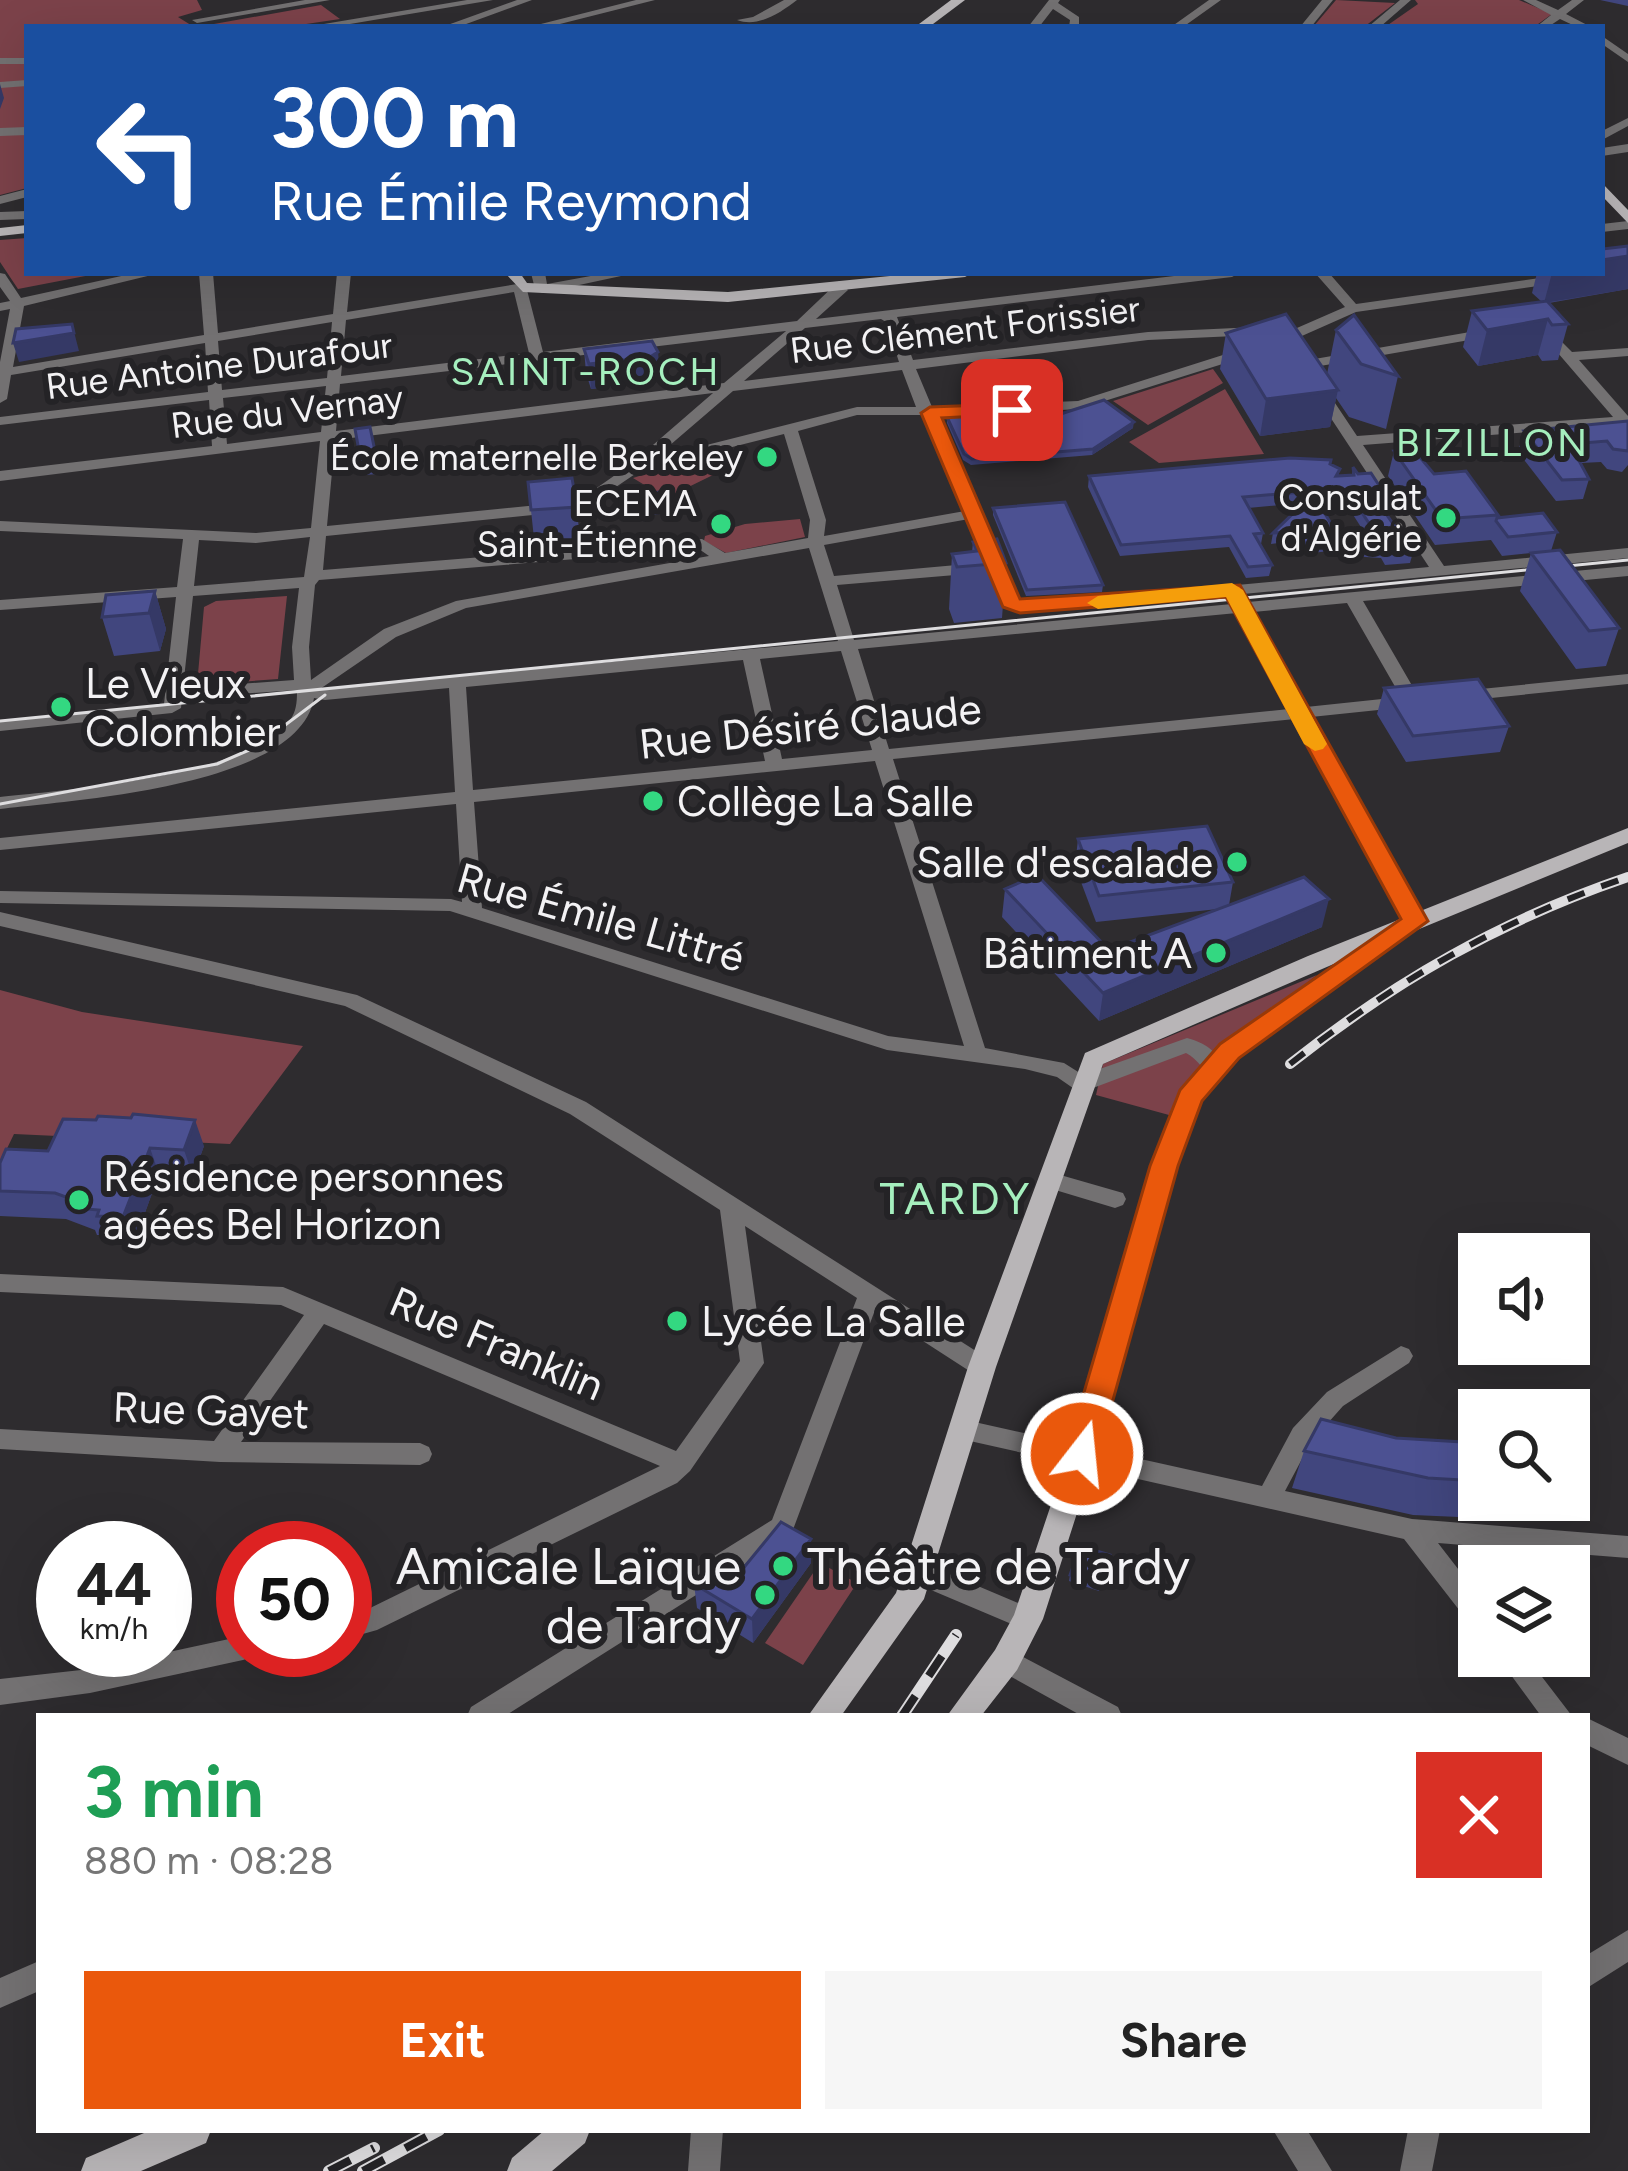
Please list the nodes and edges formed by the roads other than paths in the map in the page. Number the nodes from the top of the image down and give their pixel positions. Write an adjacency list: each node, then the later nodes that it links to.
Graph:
1 (325, 0): 17 (street)
2 (424, 0): 15 (street)
3 (488, 0): 15 (street)
4 (527, 0): 22 (street)
5 (650, 0): 23 (street)
6 (792, 0): 18 (street)
7 (959, 0): 24 (main road)
8 (1216, 0): 26 (street)
9 (1328, 0): 27 (street)
10 (1406, 0): 28 (street)
11 (1528, 0): 14 (street)
12 (1579, 0): 14 (street)
13 (1053, 1): 25 (street)
14 (1560, 12): 29 (street); 30 (street)
15 (389, 14): 19 (street)
16 (743, 16): 18 (street)
17 (218, 17)
18 (765, 18)
19 (367, 19): 20 (street); 21 (street)
20 (331, 24)
21 (359, 24)
22 (456, 24)
23 (547, 24)
24 (925, 24)
25 (1074, 24)
26 (1180, 24)
27 (1308, 24)
28 (1377, 24)
29 (1545, 24)
30 (1581, 24)
31 (1605, 192): 32 (main road)
32 (1628, 222)
33 (140, 276): 46 (street)
34 (206, 276): 53 (street)
35 (344, 276): 50 (street)
36 (595, 276): 43 (street)
37 (935, 276): 44 (main road)
38 (1208, 276): 49 (street, Rue Antoine Durafour)
39 (1325, 276): 48 (street)
40 (0, 278): 46 (street)
41 (1574, 278): 45 (street)
42 (517, 279): 43 (main road); 50 (street); 57 (street)
43 (540, 281): 44 (main road)
44 (839, 286): 52 (street)
45 (1509, 287): 48 (street); 51 (street)
46 (18, 303): 47 (street); 60 (street)
47 (0, 307)
48 (1354, 308): 54 (street)
49 (885, 316): 52 (street, Rue Antoine Durafour); 59 (street)
50 (341, 318): 53 (street); 61 (street)
51 (1540, 324): 56 (street); 58 (street)
52 (799, 326): 57 (street, Rue Antoine Durafour); 62 (street)
53 (212, 338): 60 (street); 63 (street)
54 (1284, 339): 58 (street); 59 (street, Rue Clément Forissier); 65 (street)
55 (1628, 352): 56 (street)
56 (1569, 356): 67 (street)
57 (537, 357): 61 (street, Rue Antoine Durafour)
58 (1303, 365): 70 (street)
59 (909, 366): 62 (street, Rue Clément Forissier); 65 (street)
60 (3, 372): 64 (street)
61 (334, 381): 63 (street, Rue Antoine Durafour); 69 (street)
62 (725, 389): 69 (street, Rue du Vernay); 72 (street)
63 (217, 395): 66 (street, Rue Antoine Durafour); 71 (street)
64 (0, 399)
65 (927, 411): 68 (street); 74 (street)
66 (0, 421)
67 (1627, 422): 70 (street)
68 (789, 426): 72 (street); 78 (street)
69 (329, 436): 71 (street, Rue du Vernay); 76 (street)
70 (1353, 441): 82 (street)
71 (220, 450): 73 (street, Rue du Vernay)
72 (636, 467): 76 (street)
73 (0, 476)
74 (974, 514): 78 (street); 81 (street)
75 (0, 526): 77 (street)
76 (318, 534): 77 (street); 84 (street)
77 (191, 537): 86 (street)
78 (815, 541): 80 (street); 85 (street)
79 (1628, 553): 82 (street)
80 (724, 559): 84 (street); 95 (street)
81 (996, 566): 85 (street); 87 (street)
82 (1439, 570): 87 (street)
83 (1628, 571): 88 (street)
84 (311, 579): 86 (street); 95 (street)
85 (830, 581): 91 (street)
86 (184, 588): 89 (street); 96 (street)
87 (1232, 590): 90 (street)
88 (1352, 597): 90 (street); 97 (street)
89 (0, 605)
90 (1242, 607): 91 (street); 98 (street)
91 (850, 647): 92 (street); 100 (street)
92 (751, 656): 93 (street); 101 (street)
93 (457, 679): 95 (street); 102 (street)
94 (1628, 679): 97 (street, Rue Désiré Claude)
95 (311, 690): 96 (street); 103 (street)
96 (173, 701): 99 (street)
97 (1412, 701): 98 (street, Rue Désiré Claude)
98 (1298, 713): 100 (street, Rue Désiré Claude); 109 (street)
99 (0, 726)
100 (884, 755): 101 (street, Rue Désiré Claude); 112 (street)
101 (775, 766): 102 (street, Rue Désiré Claude)
102 (464, 796): 105 (street, Rue Désiré Claude); 107 (street)
103 (0, 803)
104 (1628, 835): 109 (main road)
105 (0, 844)
106 (0, 897): 107 (street, Rue Émile Littré)
107 (472, 909): 112 (street, Rue Émile Littré)
108 (0, 919): 117 (street)
109 (1410, 923): 110 (main road); 111 (main road)
110 (1354, 961): 111 (main road); 113 (main road)
111 (1316, 962): 114 (main road)
112 (976, 1055): 114 (street, Rue Émile Littré)
113 (1215, 1068): 114 (street); 127 (main road)
114 (1087, 1076): 115 (main road)
115 (1050, 1180): 116 (street); 122 (main road)
116 (1115, 1199)
117 (731, 1205): 119 (street); 128 (street)
118 (0, 1283): 120 (street, Rue Franklin)
119 (869, 1296): 122 (street); 140 (street)
120 (321, 1310): 125 (street); 128 (street, Rue Franklin)
121 (1400, 1356): 129 (street)
122 (982, 1367): 123 (main road)
123 (961, 1429): 127 (street); 132 (main road)
124 (0, 1439): 125 (street, Rue Gayet)
125 (220, 1452): 126 (street, Rue Gayet)
126 (420, 1454)
127 (1082, 1454): 129 (street); 134 (main road)
128 (681, 1464): 135 (street)
129 (1269, 1498): 130 (street)
130 (1412, 1530): 131 (street); 133 (street)
131 (1628, 1547)
132 (914, 1571): 134 (street); 141 (main road)
133 (1458, 1589)
134 (1028, 1619): 137 (main road)
135 (372, 1620)
136 (216, 1654): 139 (street)
137 (1006, 1660): 142 (main road); 143 (street)
138 (1526, 1677): 144 (street)
139 (0, 1692)
140 (486, 1713)
141 (825, 1713)
142 (964, 1713)
143 (1103, 1713)
144 (1555, 1713)
145 (1590, 1733): 146 (street)
146 (1628, 1752)
147 (1628, 1946): 148 (street)
148 (1590, 1971)
149 (36, 1977): 150 (street)
150 (0, 1993)
151 (187, 2133): 156 (main road)
152 (569, 2133): 157 (main road)
153 (707, 2133): 158 (street)
154 (1291, 2133): 159 (street)
155 (1423, 2133): 160 (street)
156 (100, 2171)
157 (525, 2171)
158 (704, 2171)
159 (1316, 2171)
160 (1416, 2171)

